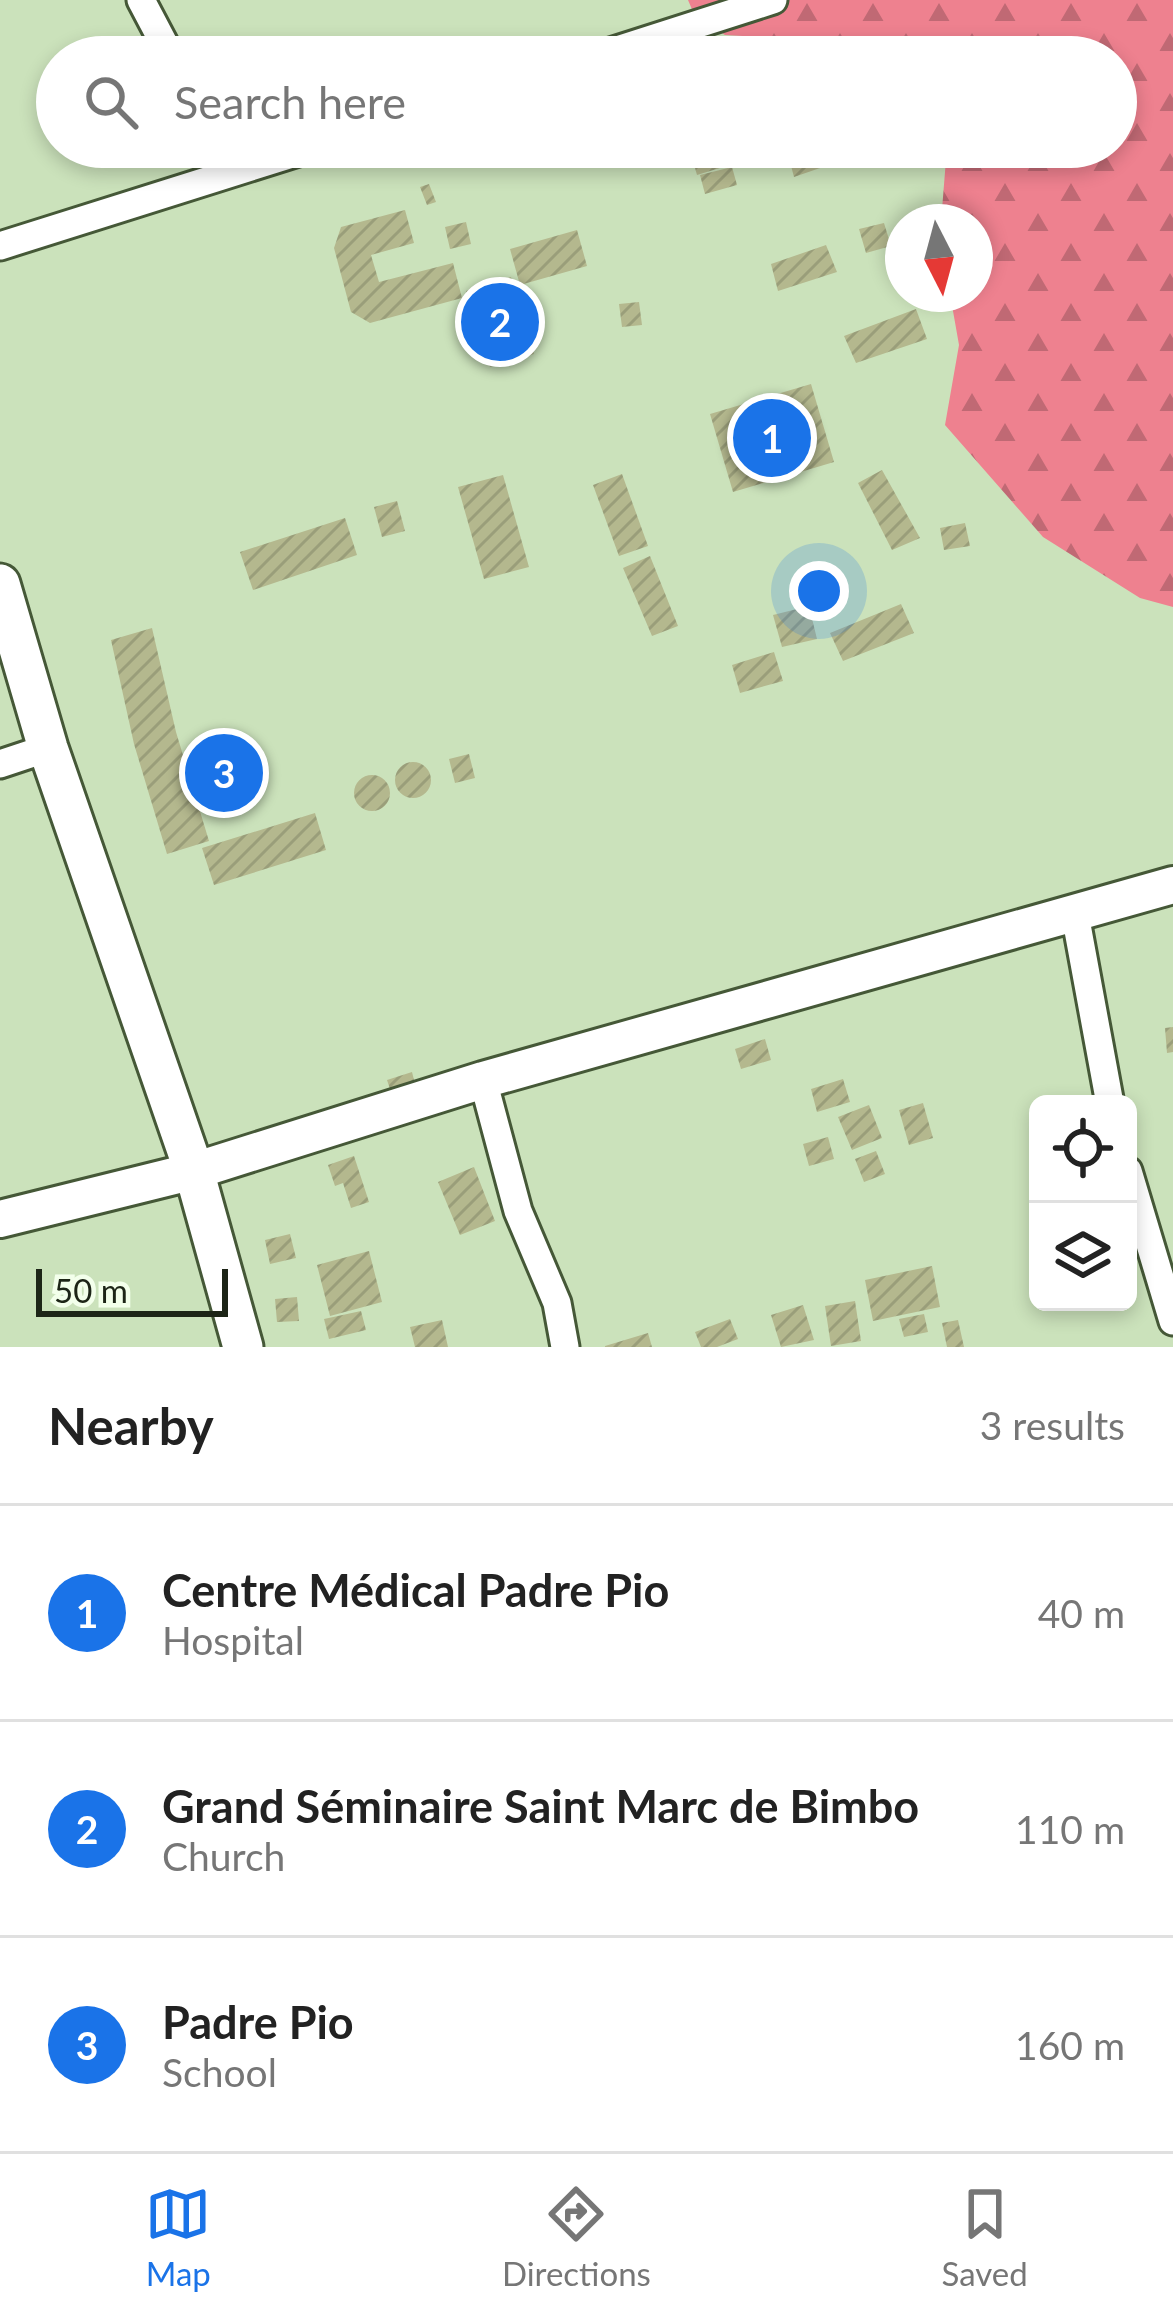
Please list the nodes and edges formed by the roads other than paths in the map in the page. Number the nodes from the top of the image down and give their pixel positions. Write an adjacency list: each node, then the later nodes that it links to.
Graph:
1 (141, 0): 3 (street)
2 (773, 0): 4 (street)
3 (160, 36)
4 (661, 36)
5 (230, 168): 7 (street)
6 (249, 168): 7 (street)
7 (233, 173): 8 (street)
8 (0, 245)
9 (0, 584): 10 (main road)
10 (48, 748): 11 (street); 16 (main road)
11 (0, 764)
12 (1173, 885): 13 (street)
13 (1075, 914): 14 (street); 15 (street)
14 (483, 1080): 16 (street); 21 (street)
15 (1108, 1095)
16 (194, 1171): 18 (street); 20 (main road)
17 (1137, 1201): 19 (street)
18 (0, 1219)
19 (1173, 1321)
20 (243, 1347)
21 (565, 1347)

